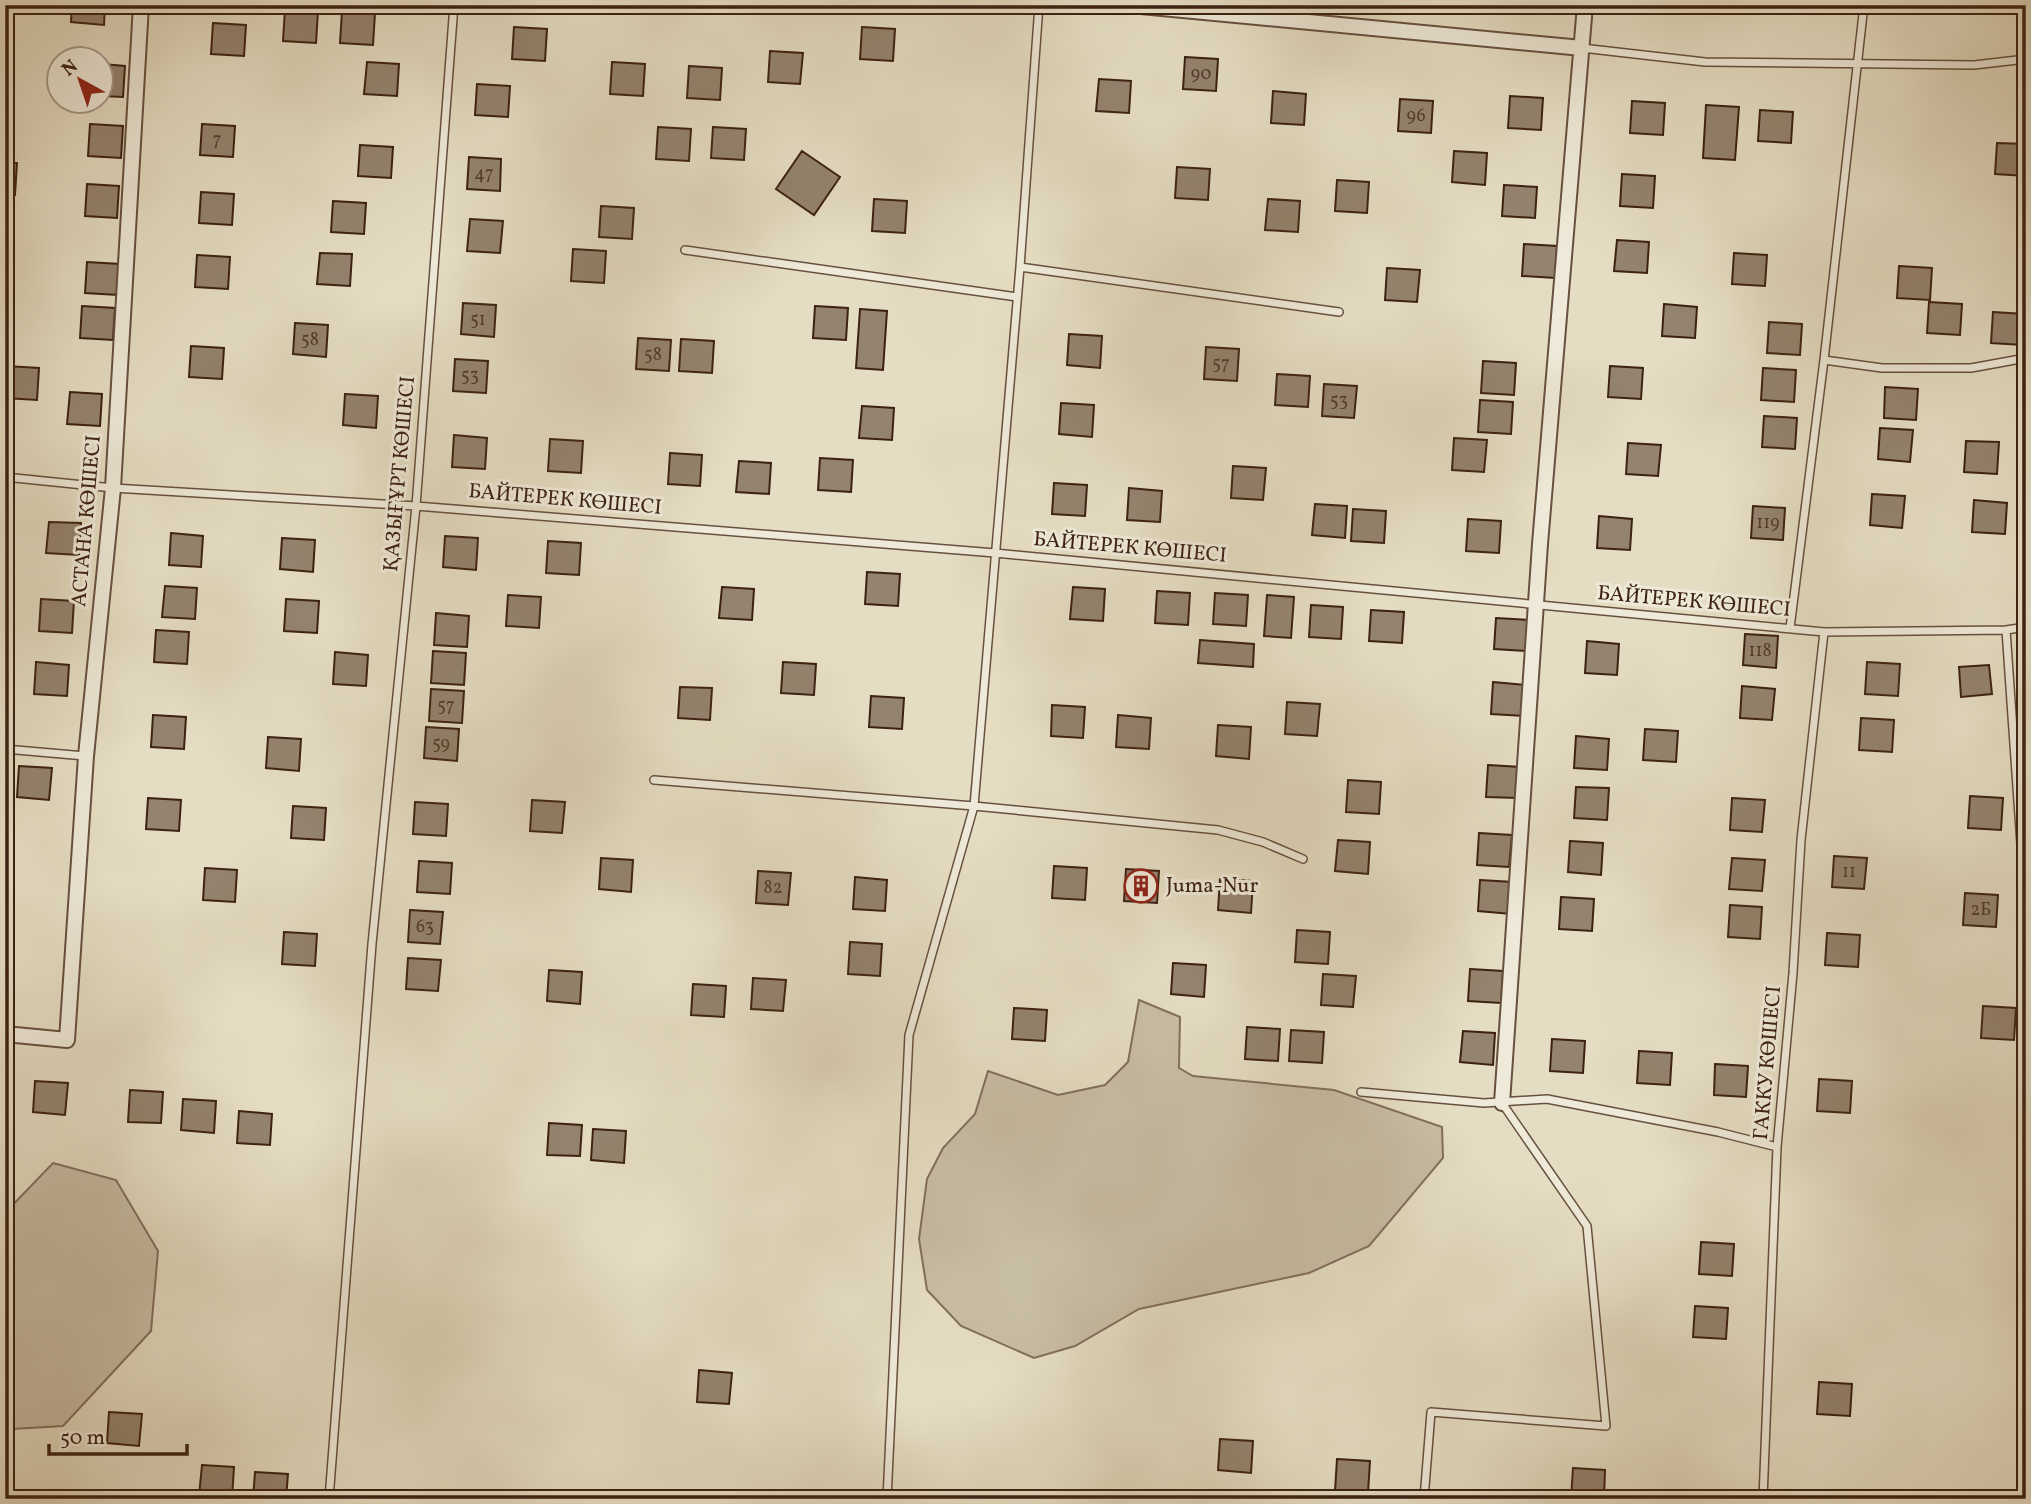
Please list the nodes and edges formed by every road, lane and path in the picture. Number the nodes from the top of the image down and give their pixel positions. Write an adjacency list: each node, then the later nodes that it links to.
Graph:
1 (141, 5): 17 (street, АСТАНА КӨШЕСІ)
2 (454, 5): 18 (lane, ҚАЗЫҒҰРТ КӨШЕСІ)
3 (1039, 5): 11 (lane)
4 (1130, 5): 7 (street)
5 (1585, 5): 7 (street)
6 (1864, 5): 9 (lane)
7 (1582, 48): 9 (lane); 20 (street)
8 (2026, 59): 9 (lane)
9 (1857, 65): 15 (lane)
10 (685, 250): 12 (lane)
11 (1020, 267): 12 (lane); 13 (lane)
12 (1017, 297): 19 (lane)
13 (1339, 312)
14 (2026, 358): 15 (lane)
15 (1824, 360): 22 (lane)
16 (5, 477): 17 (lane, БАЙТЕРЕК КӨШЕСІ)
17 (113, 488): 18 (lane, БАЙТЕРЕК КӨШЕСІ); 26 (street, АСТАНА КӨШЕСІ)
18 (416, 506): 19 (lane, БАЙТЕРЕК КӨШЕСІ); 36 (lane, ҚАЗЫҒҰРТ КӨШЕСІ)
19 (995, 553): 20 (lane, БАЙТЕРЕК КӨШЕСІ); 28 (lane)
20 (1536, 604): 22 (lane, БАЙТЕРЕК КӨШЕСІ); 34 (street)
21 (2026, 627): 23 (lane, БАЙТЕРЕК КӨШЕСІ)
22 (1790, 628): 24 (lane, БАЙТЕРЕК КӨШЕСІ)
23 (2006, 630): 24 (lane, БАЙТЕРЕК КӨШЕСІ); 30 (lane)
24 (1824, 632): 35 (lane, ГАККУ КӨШЕСІ)
25 (5, 749): 26 (lane)
26 (86, 756): 32 (street, АСТАНА КӨШЕСІ)
27 (654, 780): 28 (lane)
28 (974, 806): 29 (lane); 37 (lane)
29 (1303, 859)
30 (2024, 873): 31 (lane)
31 (2026, 927)
32 (5, 1034)
33 (1361, 1092): 34 (lane)
34 (1502, 1103): 35 (lane); 38 (lane)
35 (1777, 1146): 39 (lane, ГАККУ КӨШЕСІ)
36 (329, 1499)
37 (887, 1499)
38 (1424, 1499)
39 (1763, 1499)

